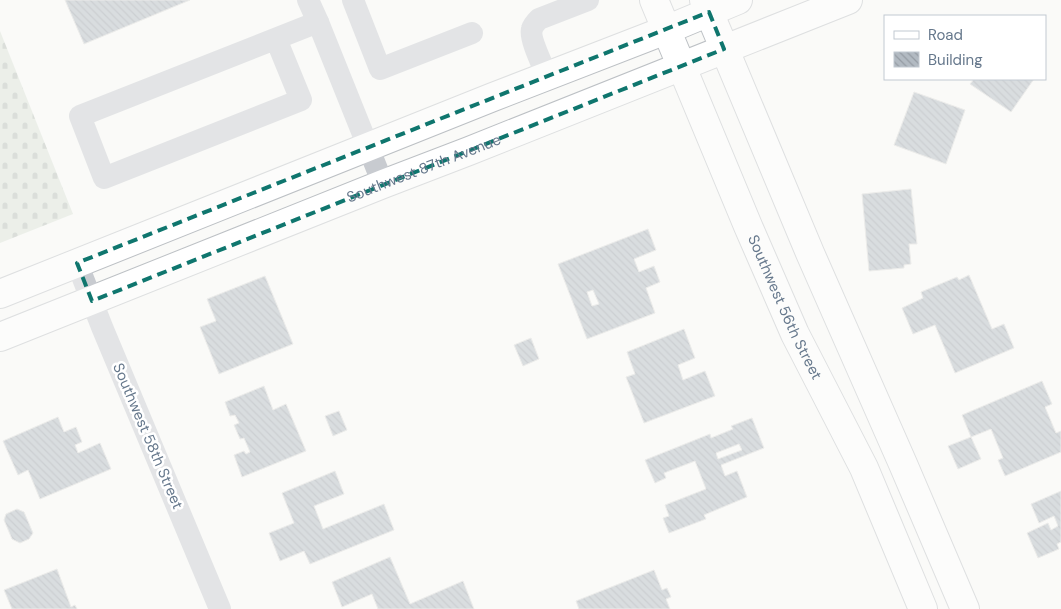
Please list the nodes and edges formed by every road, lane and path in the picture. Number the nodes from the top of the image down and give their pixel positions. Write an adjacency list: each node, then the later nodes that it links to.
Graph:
1 (308, 0): 8 (street)
2 (353, 0): 10 (street)
3 (588, 0): 14 (street)
4 (654, 0): 9 (main road, Southwest 56th Street)
5 (738, 0): 7 (main road)
6 (848, 0): 12 (main road, Southwest 87th Avenue)
7 (706, 6): 9 (main road); 12 (main road)
8 (318, 22): 11 (street); 15 (street)
9 (666, 30): 13 (main road, Southwest 56th Street); 14 (main road)
10 (472, 33)
11 (276, 39): 11 (street)
12 (724, 49): 13 (main road, Southwest 87th Avenue); 23 (main road)
13 (681, 66): 16 (main road, Southwest 87th Avenue); 22 (main road, Southwest 56th Street)
14 (547, 76): 15 (main road)
15 (368, 147): 16 (street); 17 (main road)
16 (383, 184): 19 (main road, Southwest 87th Avenue)
17 (77, 263): 18 (main road); 19 (street, Southwest 58th Street)
18 (0, 294)
19 (92, 301): 20 (main road, Southwest 87th Avenue); 21 (street, Southwest 58th Street)
20 (0, 337)
21 (220, 609)
22 (923, 609)
23 (965, 609)

